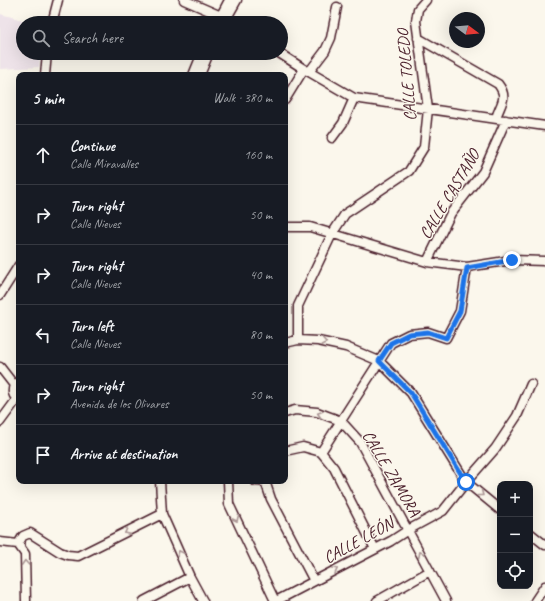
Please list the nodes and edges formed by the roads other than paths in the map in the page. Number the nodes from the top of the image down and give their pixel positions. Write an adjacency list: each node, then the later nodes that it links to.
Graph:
1 (58, 0): 7 (street)
2 (184, 0): 8 (street)
3 (229, 0): 9 (street)
4 (237, 0): 10 (street)
5 (426, 0): 11 (street, CALLE TOLEDO)
6 (338, 7): 16 (street)
7 (54, 16)
8 (214, 16)
9 (225, 16)
10 (227, 16)
11 (418, 38): 22 (street, CALLE TOLEDO); 23 (street)
12 (288, 59): 16 (street)
13 (46, 60): 17 (street)
14 (199, 60): 18 (street)
15 (206, 60): 19 (street)
16 (306, 70): 20 (street); 21 (street)
17 (45, 72)
18 (194, 72)
19 (201, 72)
20 (288, 96)
21 (354, 98): 22 (street); 26 (street)
22 (428, 109): 23 (street); 28 (street, CALLE TOLEDO)
23 (496, 118): 24 (street)
24 (506, 120): 25 (street); 30 (street, CALLE CASTAÑO)
25 (545, 126)
26 (332, 138)
27 (288, 227): 28 (street)
28 (332, 234): 30 (street); 35 (street, CALLE TOLEDO)
29 (545, 261): 31 (street)
30 (427, 262): 31 (street)
31 (467, 268): 37 (street)
32 (16, 269): 33 (street)
33 (3, 287): 34 (street)
34 (0, 295)
35 (298, 340): 36 (street); 37 (street, one-way to 37)
36 (288, 342)
37 (379, 361): 45 (street); 49 (street)
38 (0, 368): 39 (street)
39 (16, 383)
40 (531, 384): 49 (street, CALLE LEÓN)
41 (16, 385): 42 (street)
42 (16, 398)
43 (16, 402): 46 (street)
44 (288, 411): 45 (street, CALLE ZAMORA, one-way to 44)
45 (341, 421): 48 (street); 55 (street, CALLE ZAMORA)
46 (0, 422)
47 (288, 450): 48 (street)
48 (320, 452): 60 (street)
49 (466, 482): 53 (street, one-way to 53); 55 (street, CALLE LEÓN)
50 (160, 484): 54 (street)
51 (228, 484): 68 (street, one-way to 68)
52 (266, 484): 63 (street)
53 (497, 508)
54 (162, 514): 58 (street, one-way to 58); 62 (street, one-way to 54)
55 (408, 530): 60 (street, CALLE LEÓN); 61 (street, CALLE ZAMORA, one-way to 55)
56 (533, 535): 59 (street)
57 (0, 542): 58 (street)
58 (18, 544): 65 (street, one-way to 58)
59 (545, 545)
60 (375, 549): 63 (street, CALLE LEÓN, one-way to 60)
61 (430, 571): 69 (street); 70 (street, CALLE ZAMORA)
62 (190, 577): 66 (street); 67 (street)
63 (314, 581): 68 (street, CALLE LEÓN)
64 (545, 586): 71 (street)
65 (26, 601)
66 (144, 601)
67 (203, 601)
68 (275, 601)
69 (377, 601)
70 (446, 601)
71 (535, 601)

